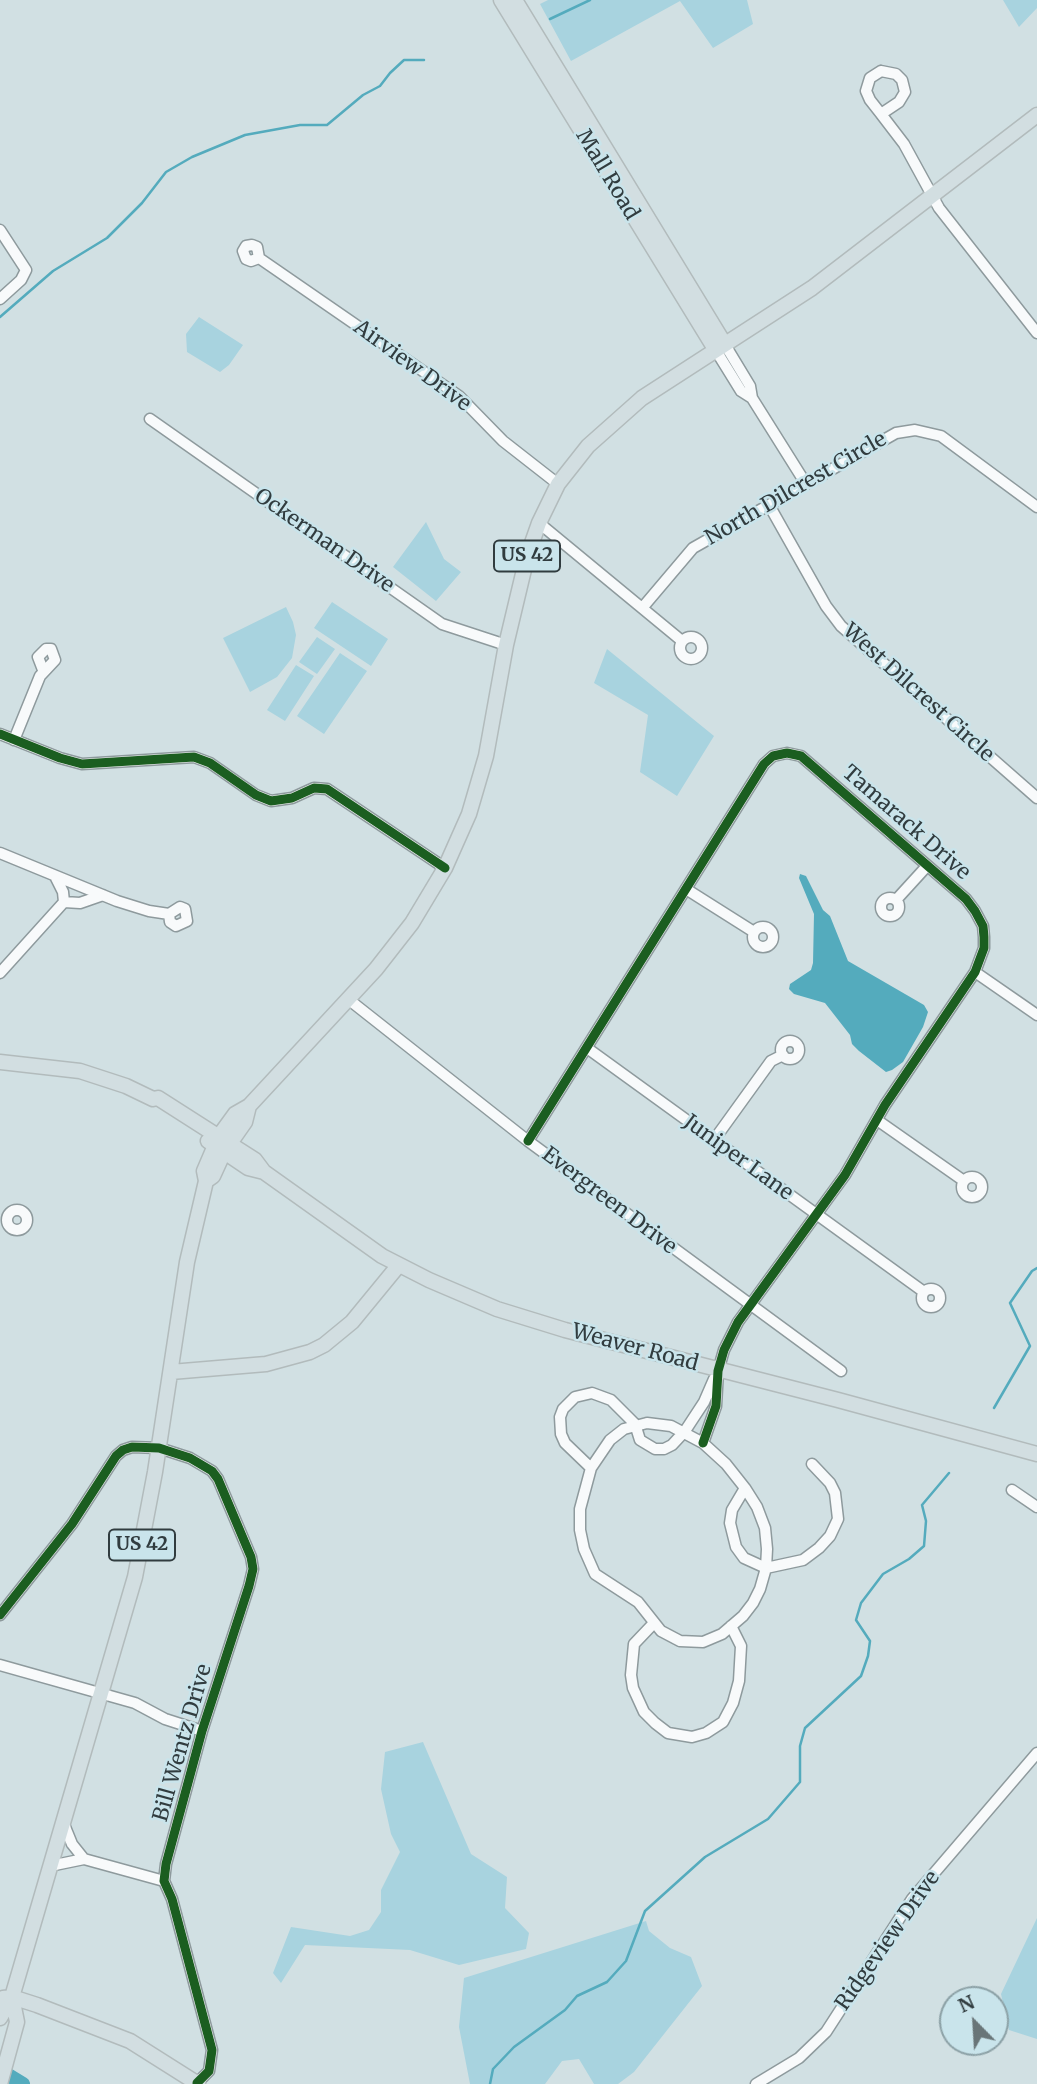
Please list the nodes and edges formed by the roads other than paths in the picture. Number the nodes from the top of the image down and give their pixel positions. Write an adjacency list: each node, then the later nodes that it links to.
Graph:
1 (501, 0): 10 (main road, Mall Road)
2 (515, 0): 10 (main road, Mall Road)
3 (881, 114): 5 (street)
4 (1037, 115): 5 (main road, US 42)
5 (933, 195): 9 (street); 10 (main road, US 42)
6 (0, 230): 8 (street)
7 (258, 258): 12 (street, Airview Drive)
8 (0, 299)
9 (1037, 333)
10 (719, 346): 12 (main road, US 42); 13 (street)
11 (150, 419): 19 (street, Ockerman Drive)
12 (558, 484): 16 (main road, US 42)
13 (806, 484): 14 (street, North Dilcrest Circle); 15 (street, North Dilcrest Circle)
14 (769, 506): 17 (street, North Dilcrest Circle); 23 (street, West Dilcrest Circle)
15 (1037, 507)
16 (539, 523): 17 (street); 19 (main road, US 42)
17 (643, 607): 18 (street)
18 (682, 640)
19 (506, 645): 26 (main road, US 42)
20 (43, 670): 22 (street)
21 (0, 734): 22 (street)
22 (14, 740): 26 (street)
23 (1037, 798)
24 (0, 853): 27 (street)
25 (927, 866): 28 (street, Tamarack Drive); 30 (street); 34 (street, Tamarack Drive)
26 (445, 868): 36 (main road, US 42)
27 (55, 876): 29 (street); 31 (street)
28 (686, 889): 33 (street); 38 (street, Tamarack Drive)
29 (103, 895): 31 (street); 32 (street)
30 (896, 900)
31 (64, 902): 35 (street)
32 (169, 914)
33 (754, 932)
34 (975, 972): 37 (street); 41 (street, Tamarack Drive)
35 (0, 973)
36 (348, 999): 43 (street, Evergreen Drive); 44 (main road, US 42)
37 (1037, 1015)
38 (587, 1048): 42 (street, Juniper Lane); 43 (street, Tamarack Drive)
39 (783, 1055): 42 (street)
40 (0, 1062): 44 (main road, Weaver Road)
41 (877, 1120): 45 (street); 46 (street, Tamarack Drive)
42 (714, 1140): 46 (street, Juniper Lane)
43 (528, 1141): 49 (street, Evergreen Drive)
44 (222, 1144): 47 (main road, Weaver Road); 52 (main road, US 42)
45 (964, 1181)
46 (816, 1215): 48 (street, Juniper Lane); 49 (street, Tamarack Drive)
47 (398, 1266): 50 (main road, Weaver Road); 52 (main road)
48 (923, 1292)
49 (750, 1306): 50 (street, Tamarack Drive); 51 (street, Evergreen Drive)
50 (718, 1371): 54 (street, Tamarack Drive); 55 (street); 57 (main road, Weaver Road)
51 (841, 1371)
52 (171, 1372): 56 (main road, US 42)
53 (635, 1424): 54 (street); 54 (street); 59 (street); 59 (street)
54 (685, 1431): 55 (street)
55 (703, 1443): 60 (street)
56 (159, 1448): 64 (street); 68 (main road, US 42); 69 (street, Bill Wentz Drive)
57 (1037, 1454)
58 (812, 1464): 63 (street)
59 (591, 1468): 65 (street)
60 (745, 1488): 63 (street); 63 (street)
61 (1012, 1490): 62 (street)
62 (1037, 1507)
63 (766, 1568): 66 (street)
64 (0, 1615)
65 (654, 1623): 66 (street); 66 (street)
66 (731, 1626)
67 (0, 1665): 68 (street)
68 (101, 1693): 69 (street); 71 (main road, US 42)
69 (202, 1731): 74 (street, Bill Wentz Drive)
70 (1037, 1753): 80 (street, Ridgeview Drive)
71 (63, 1822): 72 (street); 73 (main road, US 42)
72 (84, 1859): 73 (street); 74 (street)
73 (50, 1866): 76 (main road, US 42)
74 (164, 1881): 79 (street)
75 (0, 1986): 76 (main road)
76 (6, 1998): 77 (main road, US 42); 78 (main road, US 42); 79 (main road)
77 (0, 2018)
78 (0, 2084)
79 (197, 2084)
80 (756, 2084)

